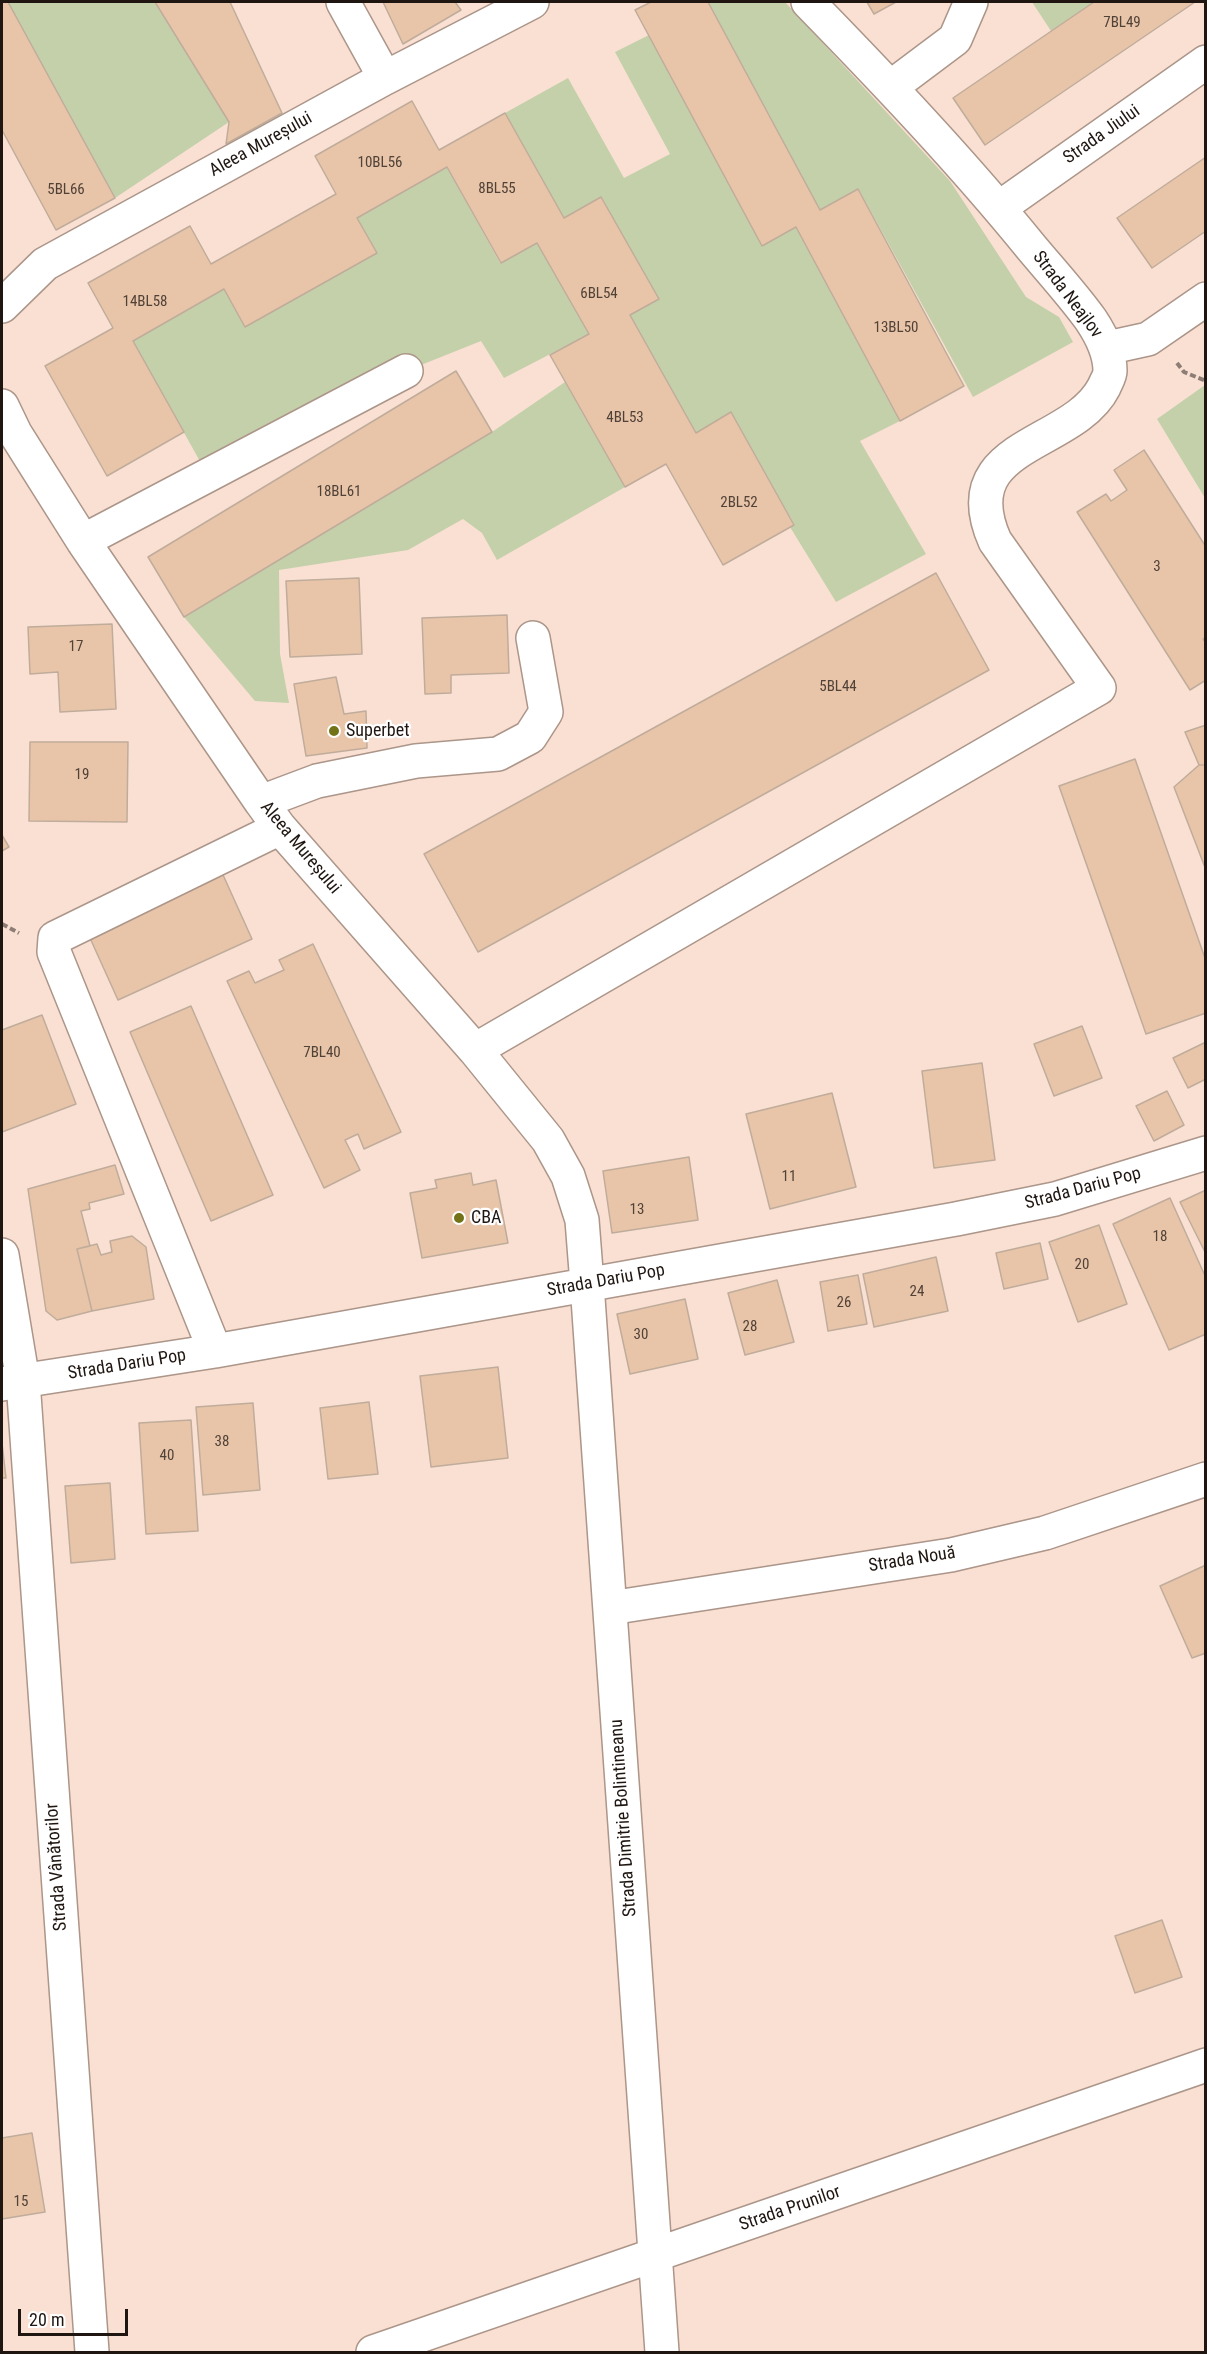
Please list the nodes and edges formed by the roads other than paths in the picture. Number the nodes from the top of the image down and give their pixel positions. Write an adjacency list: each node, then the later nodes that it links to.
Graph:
1 (343, 2): 6 (street)
2 (531, 2): 6 (street, Aleea Mureșului)
3 (808, 2): 7 (street, Strada Neajlov)
4 (972, 2): 7 (street)
5 (1206, 62): 8 (street, Strada Jiului)
6 (385, 78): 10 (street, Aleea Mureșului)
7 (891, 87): 8 (street, Strada Neajlov)
8 (999, 208): 11 (street, Strada Neajlov)
9 (1206, 299): 11 (street)
10 (2, 306)
11 (1107, 348): 17 (street, Strada Neajlov)
12 (406, 371): 14 (street)
13 (2, 406): 14 (street, Aleea Mureșului)
14 (83, 541): 16 (street, Aleea Mureșului)
15 (533, 638): 16 (street)
16 (270, 815): 17 (street, Aleea Mureșului); 21 (street)
17 (475, 1050): 20 (street, Aleea Mureșului)
18 (1206, 1154): 20 (street, Strada Dariu Pop)
19 (2, 1256): 22 (street, Strada Vânătorilor)
20 (587, 1284): 21 (street, Strada Dariu Pop); 24 (street, Strada Dimitrie Bolintineanu)
21 (215, 1351): 22 (street, Strada Dariu Pop)
22 (12, 1383): 27 (street, Strada Vânătorilor)
23 (1206, 1479): 24 (street, Strada Nouă)
24 (610, 1608): 26 (street, Strada Dimitrie Bolintineanu)
25 (1206, 2065): 26 (street, Strada Prunilor)
26 (654, 2256): 28 (street, Strada Prunilor); 29 (street, Strada Dimitrie Bolintineanu)
27 (92, 2352)
28 (373, 2352)
29 (662, 2352)

